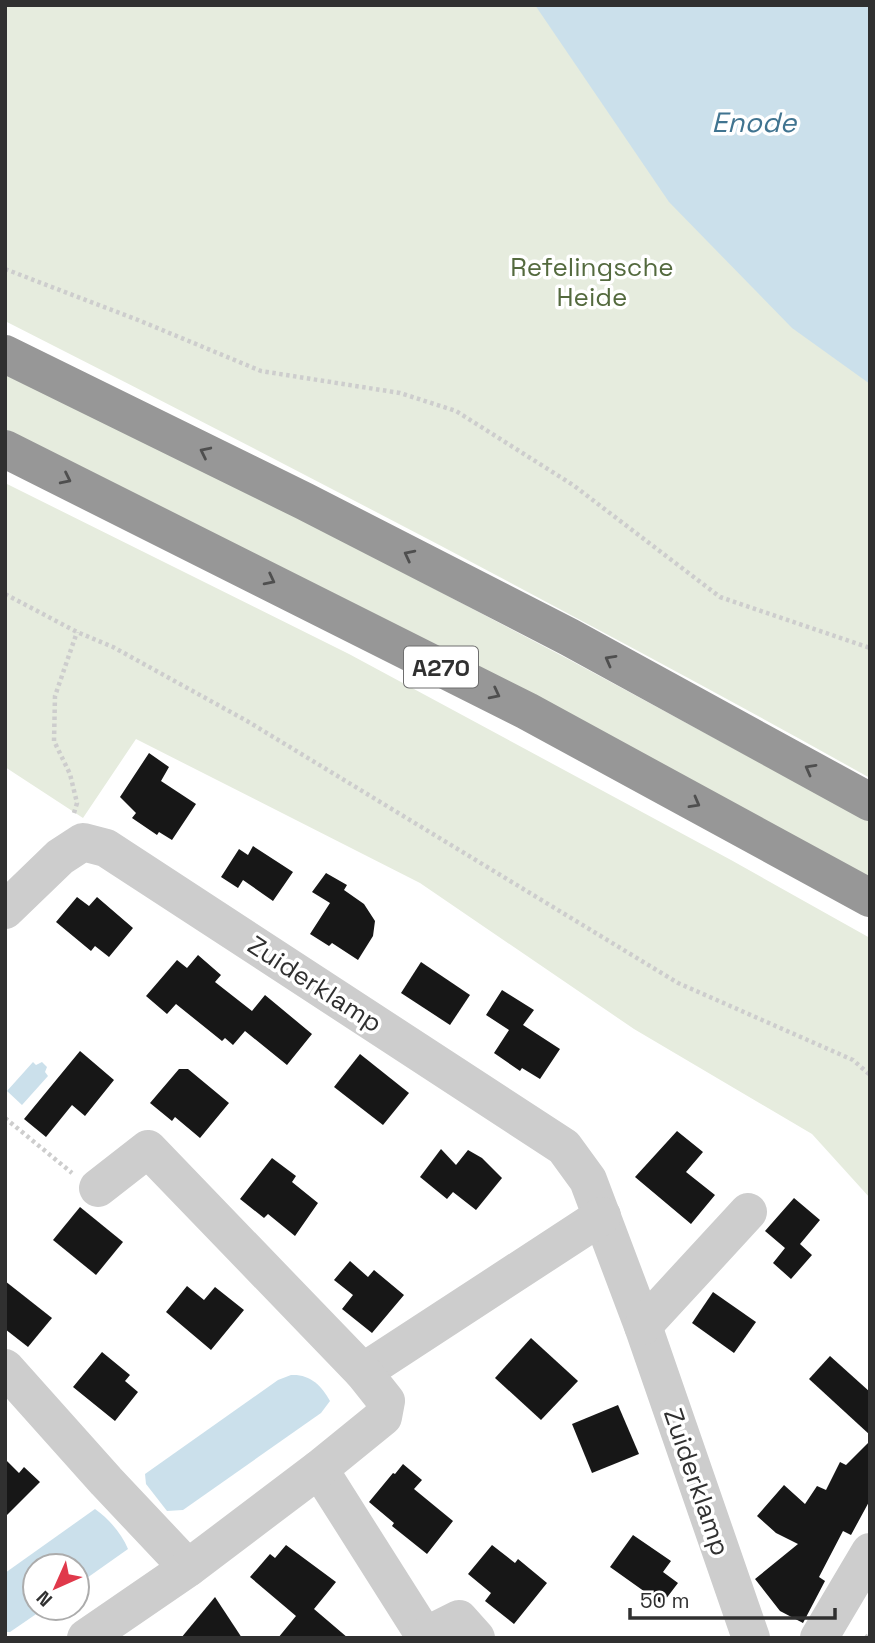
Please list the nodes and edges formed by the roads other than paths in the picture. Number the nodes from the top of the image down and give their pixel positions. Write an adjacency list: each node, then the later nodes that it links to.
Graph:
1 (5, 354): 3 (highway, one-way to 1)
2 (5, 449): 4 (highway, A270, one-way to 4)
3 (870, 802)
4 (870, 898)
5 (5, 910): 8 (street, Zuiderklamp)
6 (98, 1188): 11 (street)
7 (748, 1212): 9 (street)
8 (602, 1216): 9 (street, Zuiderklamp); 11 (street)
9 (643, 1326): 18 (street, Zuiderklamp)
10 (5, 1368): 14 (street)
11 (363, 1372): 12 (street)
12 (319, 1469): 14 (street); 15 (street)
13 (870, 1552): 19 (street)
14 (188, 1568): 16 (street)
15 (425, 1637): 17 (street)
16 (86, 1638)
17 (476, 1638)
18 (751, 1638)
19 (819, 1638)

